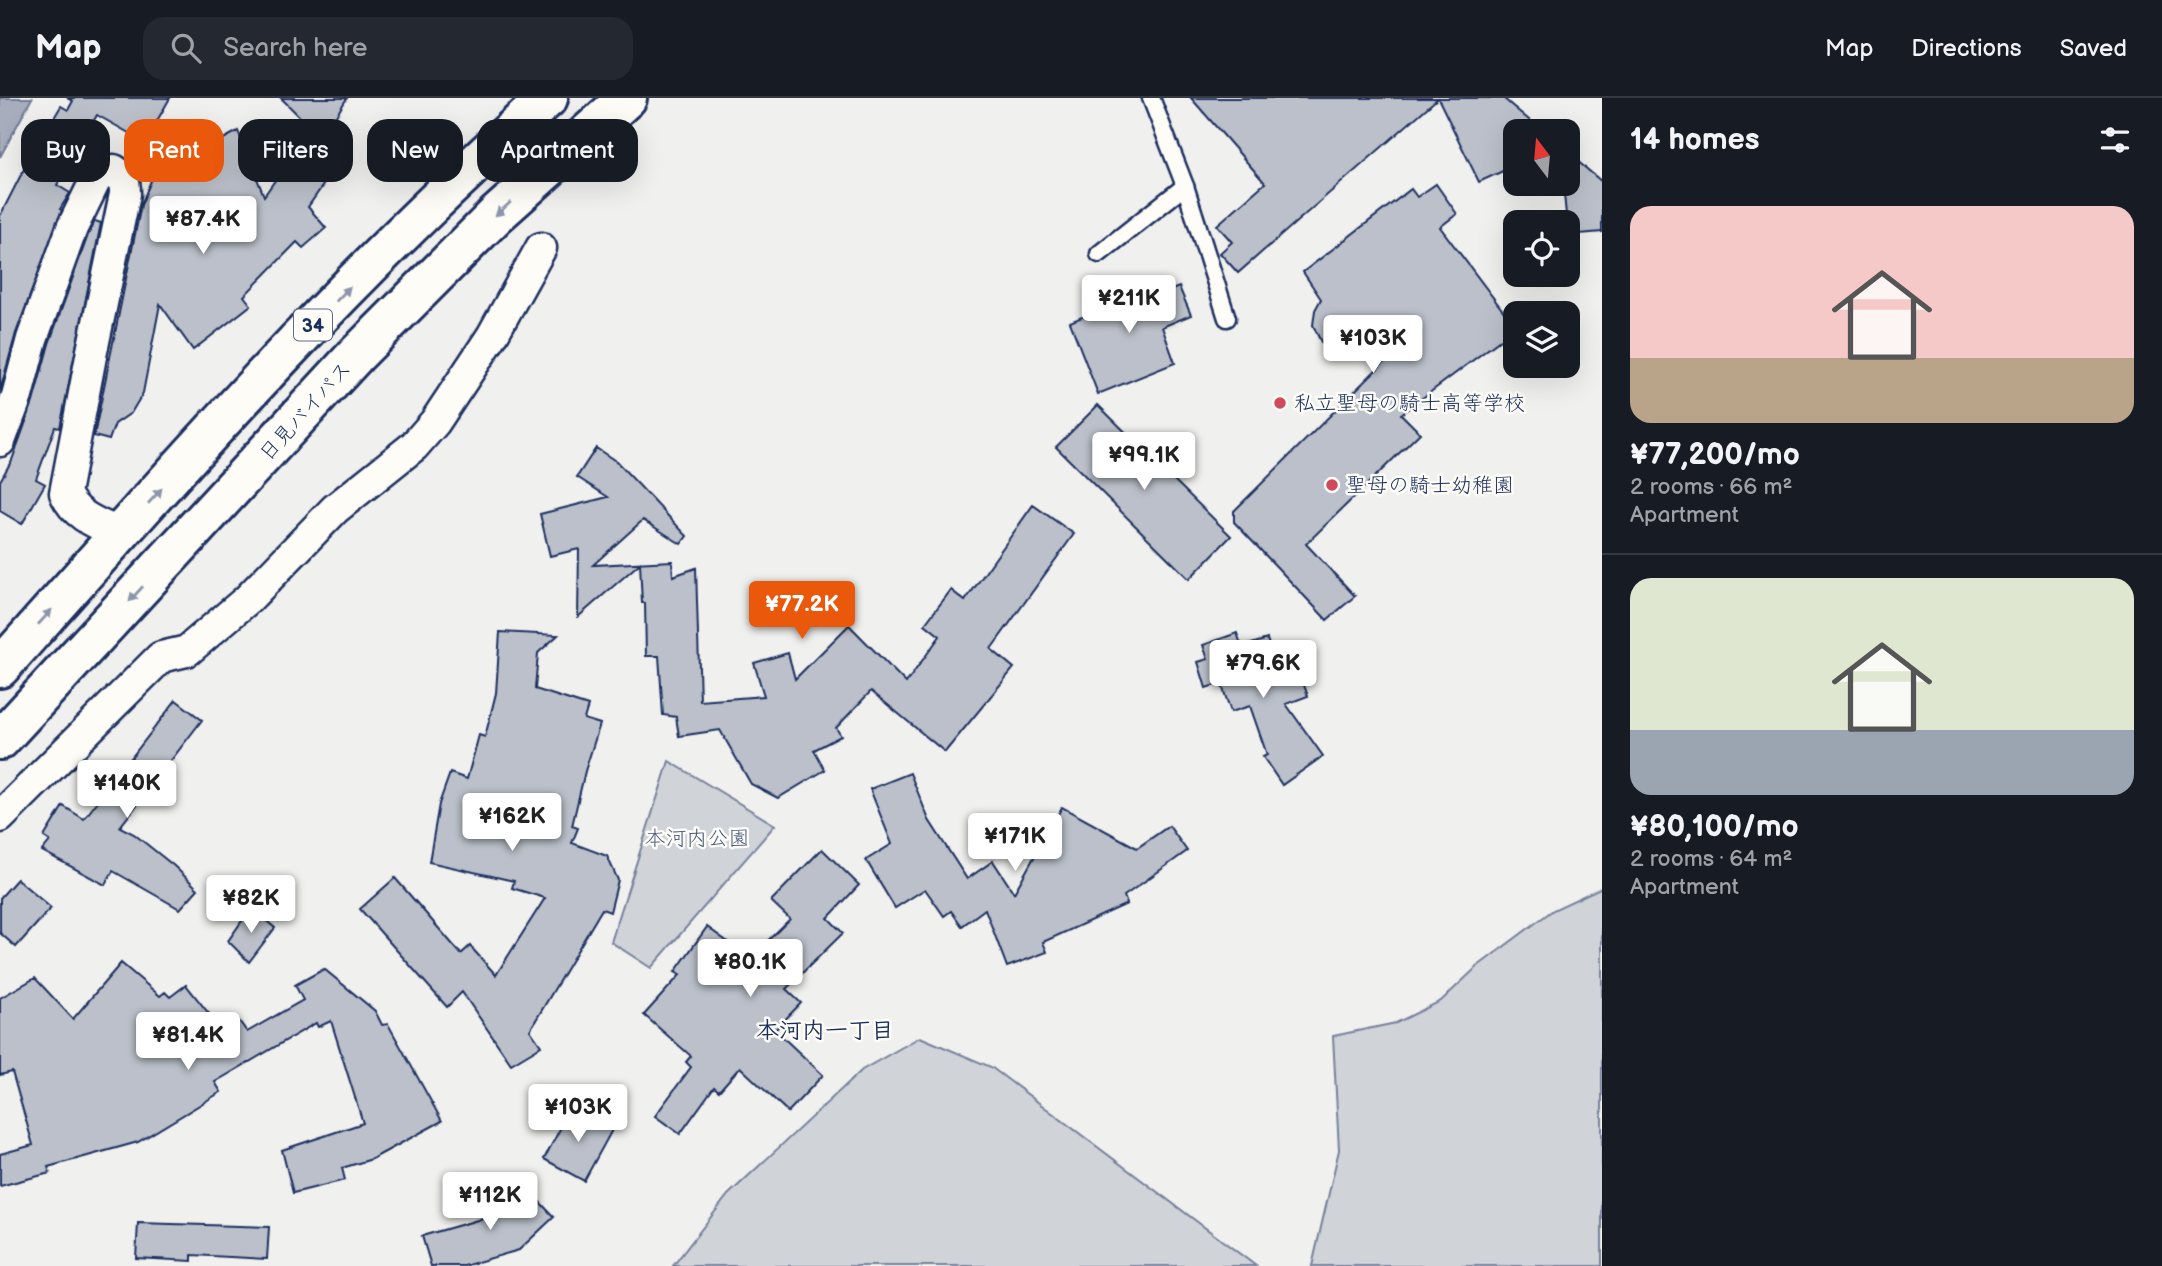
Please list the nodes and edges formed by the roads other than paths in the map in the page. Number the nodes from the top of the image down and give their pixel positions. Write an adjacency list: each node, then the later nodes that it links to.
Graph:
1 (548, 98): 9 (highway, 34, one-way to 1)
2 (627, 98): 10 (highway, 日見バイパス / 34, one-way to 10)
3 (1151, 98): 4 (lane)
4 (1185, 186): 6 (lane); 7 (lane)
5 (541, 248): 13 (street)
6 (1099, 254)
7 (1227, 318)
8 (0, 441): 9 (street)
9 (121, 534): 10 (highway); 11 (highway, 34, one-way to 9)
10 (181, 543): 12 (highway, 日見バイパス / 34, one-way to 12)
11 (0, 668)
12 (0, 740)
13 (0, 817)

